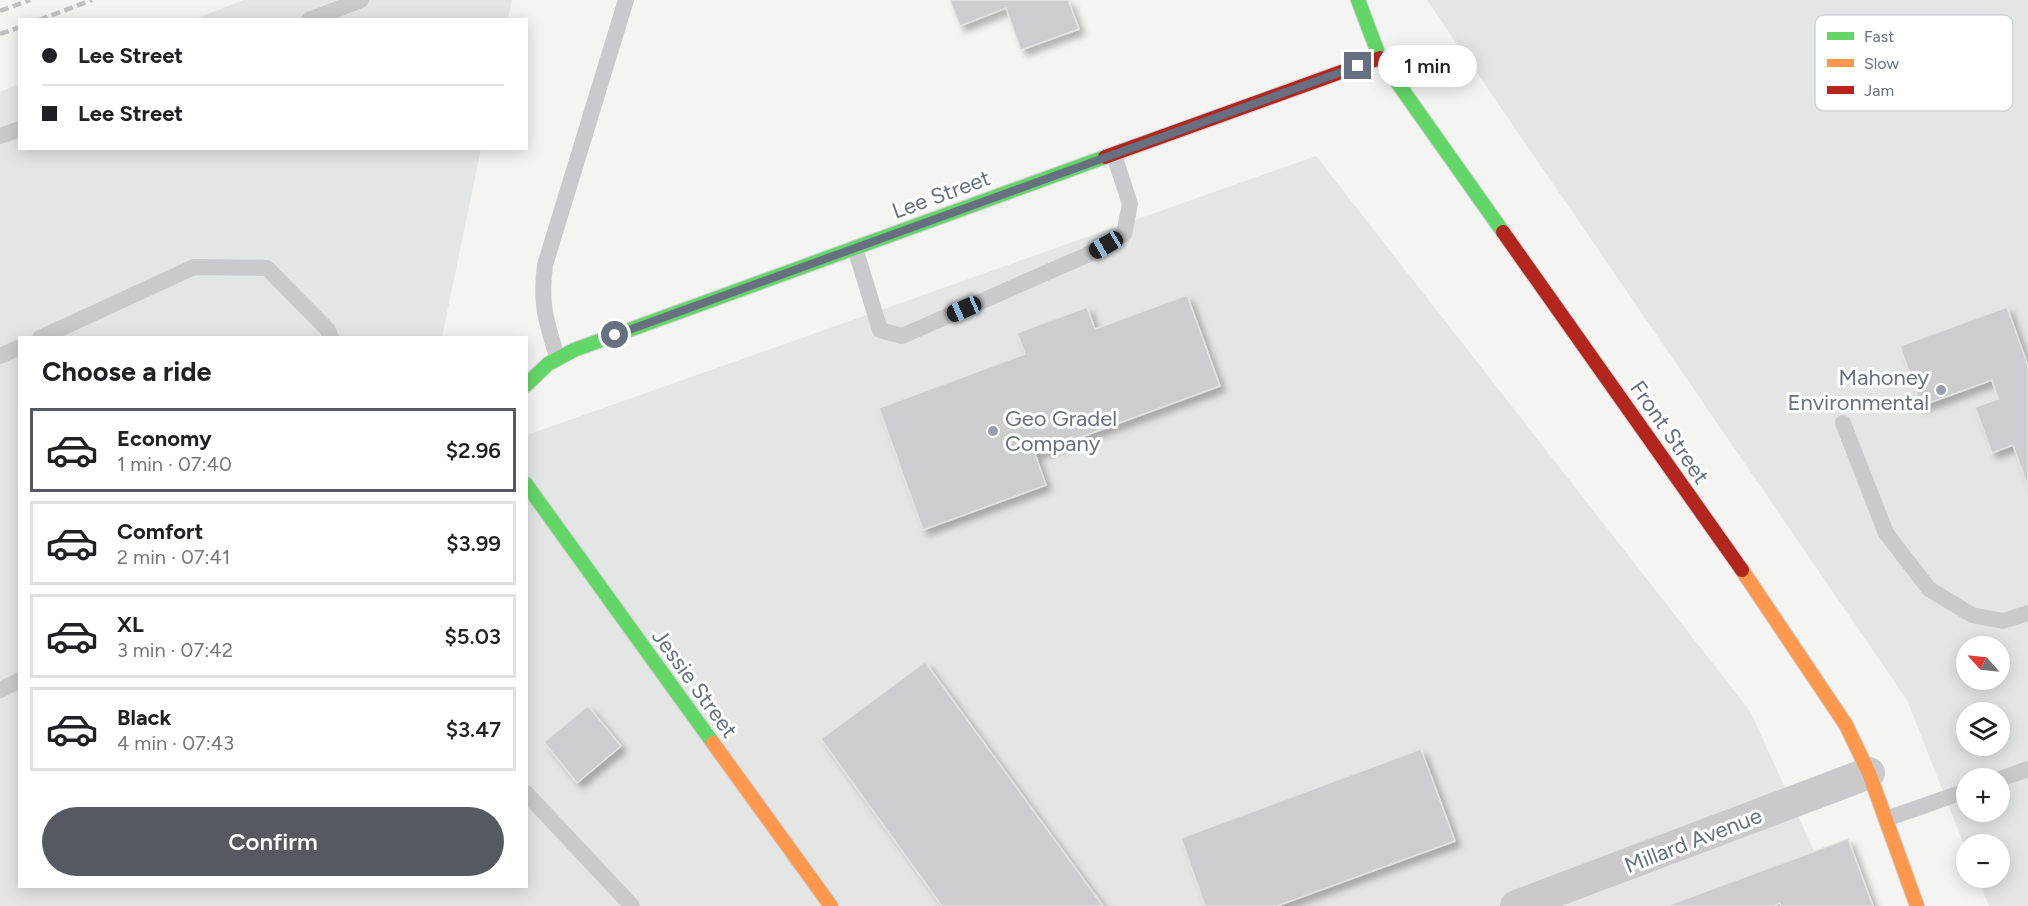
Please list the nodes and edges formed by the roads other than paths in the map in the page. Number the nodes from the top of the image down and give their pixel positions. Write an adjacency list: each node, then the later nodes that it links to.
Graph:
1 (361, 0): 4 (lane)
2 (626, 0): 14 (lane)
3 (1358, 0): 5 (street, Front Street)
4 (314, 18)
5 (1380, 58): 8 (street, Lee Street); 22 (street, Front Street)
6 (18, 130): 7 (lane)
7 (0, 136)
8 (1114, 155): 9 (street, Lee Street); 9 (lane)
9 (855, 248): 14 (street, Lee Street)
10 (44, 336): 11 (lane)
11 (330, 336)
12 (18, 348): 13 (lane)
13 (0, 356)
14 (557, 357): 15 (street, Lee Street)
15 (528, 383)
16 (1843, 423): 18 (lane)
17 (528, 487): 28 (street, Jessie Street)
18 (2028, 613)
19 (18, 681): 20 (lane)
20 (0, 690)
21 (2028, 769): 23 (lane)
22 (1869, 773): 26 (street, Front Street); 29 (street, Millard Avenue)
23 (2010, 775)
24 (1956, 794): 26 (lane)
25 (528, 795): 27 (lane)
26 (1886, 819): 30 (street, Front Street)
27 (632, 906)
28 (831, 906)
29 (1516, 906)
30 (1917, 906)

